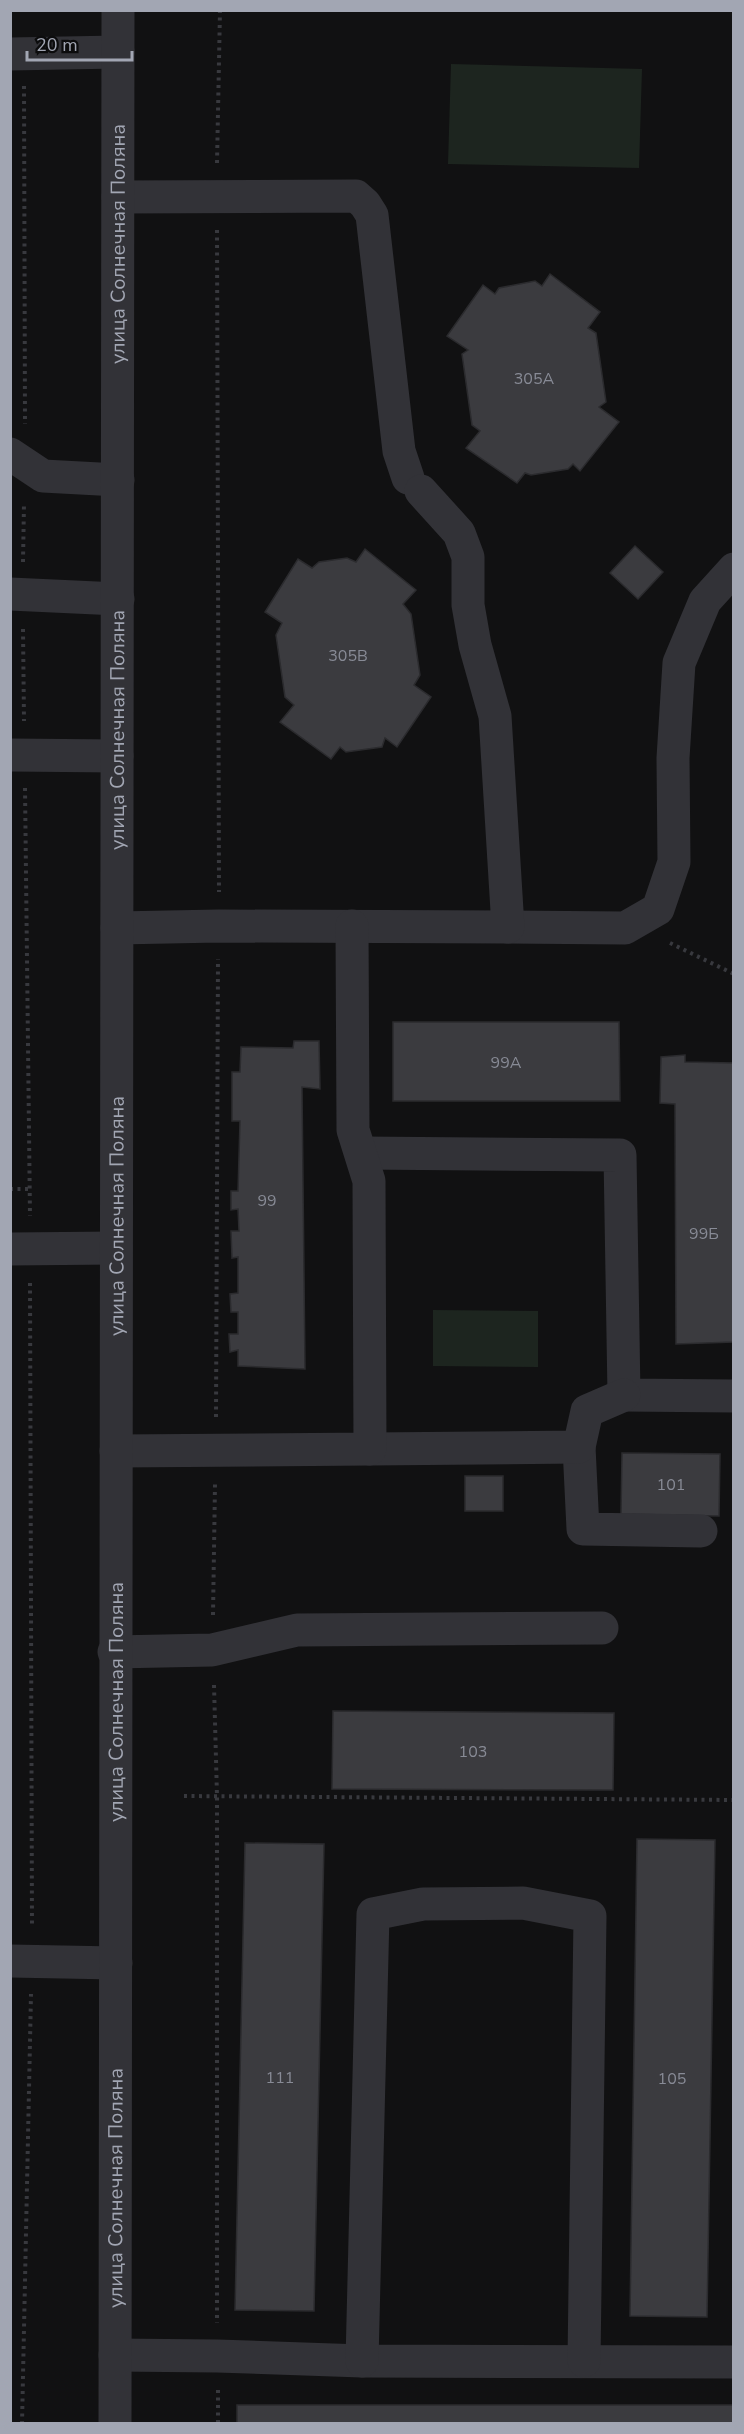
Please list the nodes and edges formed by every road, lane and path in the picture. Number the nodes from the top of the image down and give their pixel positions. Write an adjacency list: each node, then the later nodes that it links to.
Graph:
1 (118, 10): 3 (street, улица Солнечная Поляна)
2 (220, 10): 6 (path)
3 (118, 52): 4 (street); 5 (street, улица Солнечная Поляна)
4 (10, 54)
5 (118, 197): 6 (street); 8 (street, улица Солнечная Поляна)
6 (217, 197): 15 (path); 17 (street)
7 (10, 454): 8 (street)
8 (118, 480): 11 (street, улица Солнечная Поляна)
9 (734, 569): 14 (street)
10 (10, 594): 11 (street)
11 (118, 599): 13 (street, улица Солнечная Поляна)
12 (10, 755): 13 (street)
13 (117, 756): 18 (street, улица Солнечная Поляна)
14 (632, 924): 17 (street); 19 (path)
15 (219, 926): 16 (street); 18 (street)
16 (352, 926): 17 (street); 20 (street)
17 (507, 927)
18 (117, 928): 22 (street, улица Солнечная Поляна)
19 (734, 974)
20 (361, 1153): 24 (street); 27 (street)
21 (10, 1189): 23 (path)
22 (116, 1248): 23 (street); 28 (street, улица Солнечная Поляна)
23 (20, 1249): 34 (path)
24 (624, 1395): 25 (street); 26 (street)
25 (734, 1396)
26 (579, 1448): 27 (street); 29 (street)
27 (370, 1449): 28 (street)
28 (116, 1450): 31 (street, улица Солнечная Поляна)
29 (701, 1531)
30 (603, 1628): 31 (street)
31 (114, 1652): 35 (street, улица Солнечная Поляна)
32 (184, 1796): 33 (path)
33 (734, 1800)
34 (21, 1961): 35 (street); 40 (path)
35 (116, 1963): 36 (street, улица Солнечная Поляна)
36 (115, 2355): 37 (street); 41 (street, улица Солнечная Поляна)
37 (362, 2361): 38 (street); 38 (street)
38 (584, 2361): 39 (street)
39 (734, 2362)
40 (22, 2424)
41 (115, 2424)

